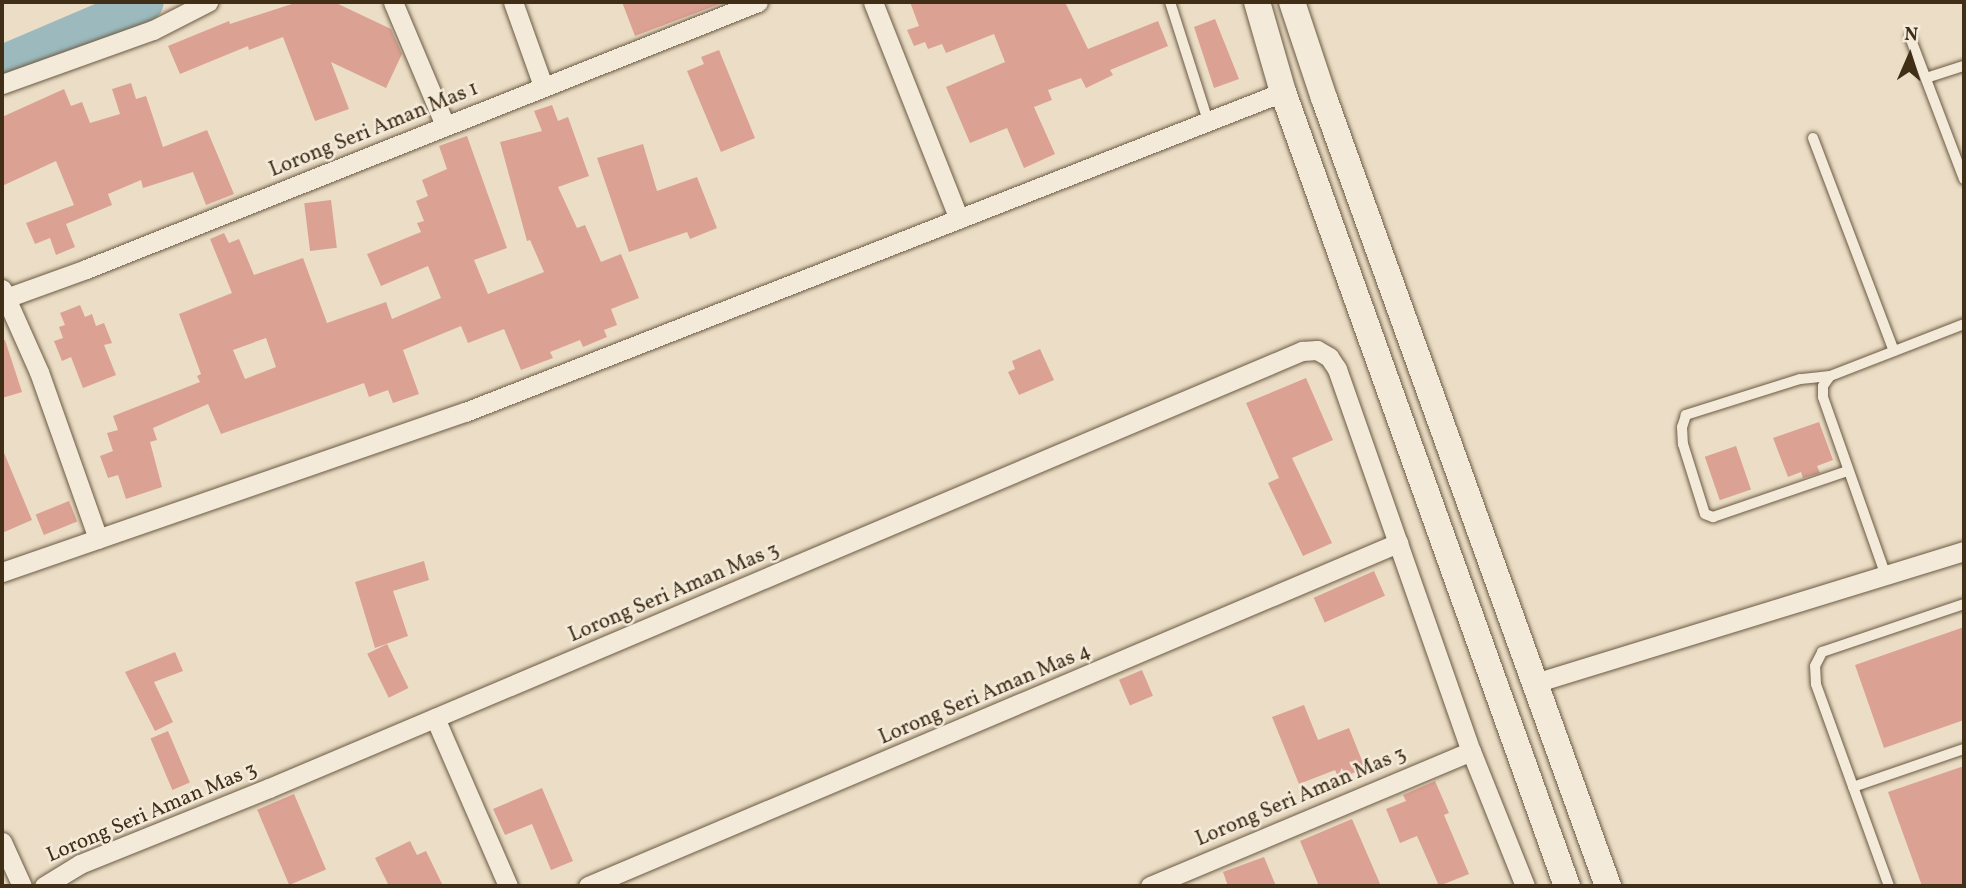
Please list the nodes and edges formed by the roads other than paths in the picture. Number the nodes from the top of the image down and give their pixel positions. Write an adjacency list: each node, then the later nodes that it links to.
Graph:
1 (208, 2): 12 (street)
2 (393, 2): 16 (street)
3 (513, 2): 13 (street)
4 (758, 2): 13 (street, Lorong Seri Aman Mas 1)
5 (873, 2): 19 (street)
6 (1170, 2): 15 (lane)
7 (1257, 2): 14 (main road)
8 (1292, 2): 31 (main road)
9 (1910, 37): 11 (lane)
10 (1964, 66): 11 (lane)
11 (1926, 78): 18 (lane)
12 (2, 84)
13 (544, 86): 16 (street, Lorong Seri Aman Mas 1)
14 (1283, 92): 15 (street); 43 (main road)
15 (1208, 121): 19 (street)
16 (445, 125): 20 (street, Lorong Seri Aman Mas 1)
17 (1813, 138): 22 (lane)
18 (1964, 179)
19 (959, 219): 25 (street)
20 (4, 293): 25 (street)
21 (1964, 324): 22 (lane)
22 (1894, 351): 23 (lane)
23 (1830, 376): 24 (lane); 24 (lane)
24 (1847, 471): 29 (lane)
25 (98, 539): 28 (street)
26 (1398, 543): 32 (street, Lorong Seri Aman Mas 3); 34 (street); 40 (street, Lorong Seri Aman Mas 4)
27 (1964, 551): 29 (street)
28 (2, 572)
29 (1886, 577): 31 (street)
30 (1964, 604): 35 (lane)
31 (1535, 683): 44 (main road)
32 (435, 718): 38 (street, Lorong Seri Aman Mas 3); 39 (street)
33 (1964, 749): 35 (lane)
34 (1471, 751): 41 (street, Lorong Seri Aman Mas 3); 42 (street)
35 (1853, 787): 45 (lane)
36 (2, 842): 37 (street)
37 (22, 886)
38 (44, 886)
39 (508, 886)
40 (589, 886)
41 (1150, 886)
42 (1525, 886)
43 (1567, 886)
44 (1608, 886)
45 (1889, 886)

